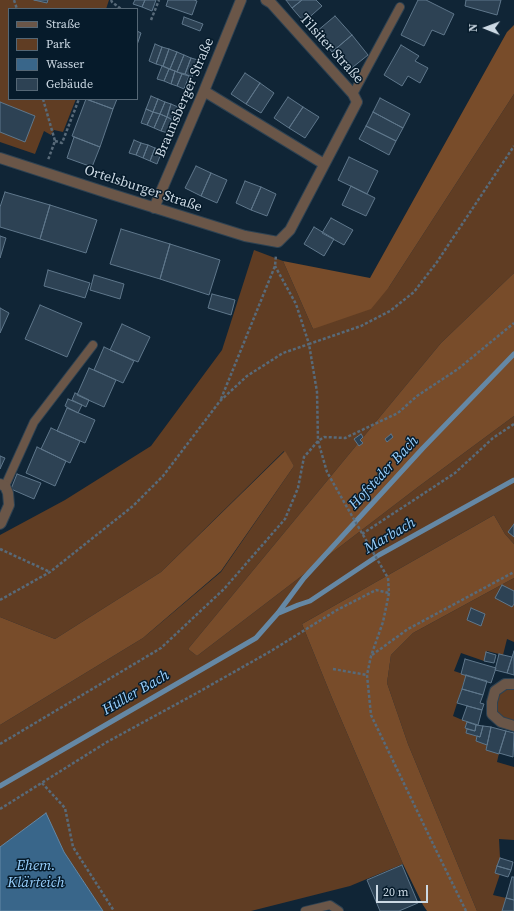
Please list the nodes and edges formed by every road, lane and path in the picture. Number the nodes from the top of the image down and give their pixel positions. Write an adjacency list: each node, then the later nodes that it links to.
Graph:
1 (111, 0): 6 (path)
2 (159, 0): 7 (path)
3 (241, 0): 8 (street, Braunsberger Straße)
4 (266, 0): 9 (street, Tilsiter Straße)
5 (400, 7): 9 (lane)
6 (120, 8)
7 (151, 20)
8 (204, 91): 15 (street); 17 (street, Braunsberger Straße)
9 (353, 94): 15 (street, Tilsiter Straße)
10 (42, 100): 12 (path)
11 (79, 100): 12 (path)
12 (55, 141): 16 (path)
13 (514, 146): 20 (path)
14 (0, 158): 16 (street, Ortelsburger Straße)
15 (324, 164): 18 (street, Tilsiter Straße)
16 (43, 172): 17 (street, Ortelsburger Straße)
17 (154, 208): 18 (street, Ortelsburger Straße)
18 (278, 242)
19 (514, 323): 24 (path)
20 (310, 344): 22 (path); 22 (path); 24 (path)
21 (93, 346): 25 (lane)
22 (220, 401): 29 (path)
23 (514, 424): 27 (path)
24 (318, 441): 27 (path); 38 (path)
25 (2, 484): 26 (street)
26 (0, 524)
27 (362, 534): 31 (path)
28 (0, 549): 29 (path)
29 (50, 572): 32 (path)
30 (514, 572): 33 (path)
31 (390, 593): 33 (path); 39 (path)
32 (0, 600)
33 (371, 656): 35 (path)
34 (333, 669): 35 (path)
35 (366, 675): 44 (path)
36 (514, 684): 37 (street)
37 (514, 726)
38 (0, 744)
39 (42, 783): 40 (path); 41 (path)
40 (0, 809)
41 (114, 911)
42 (305, 911): 43 (lane)
43 (339, 911)
44 (466, 911)

